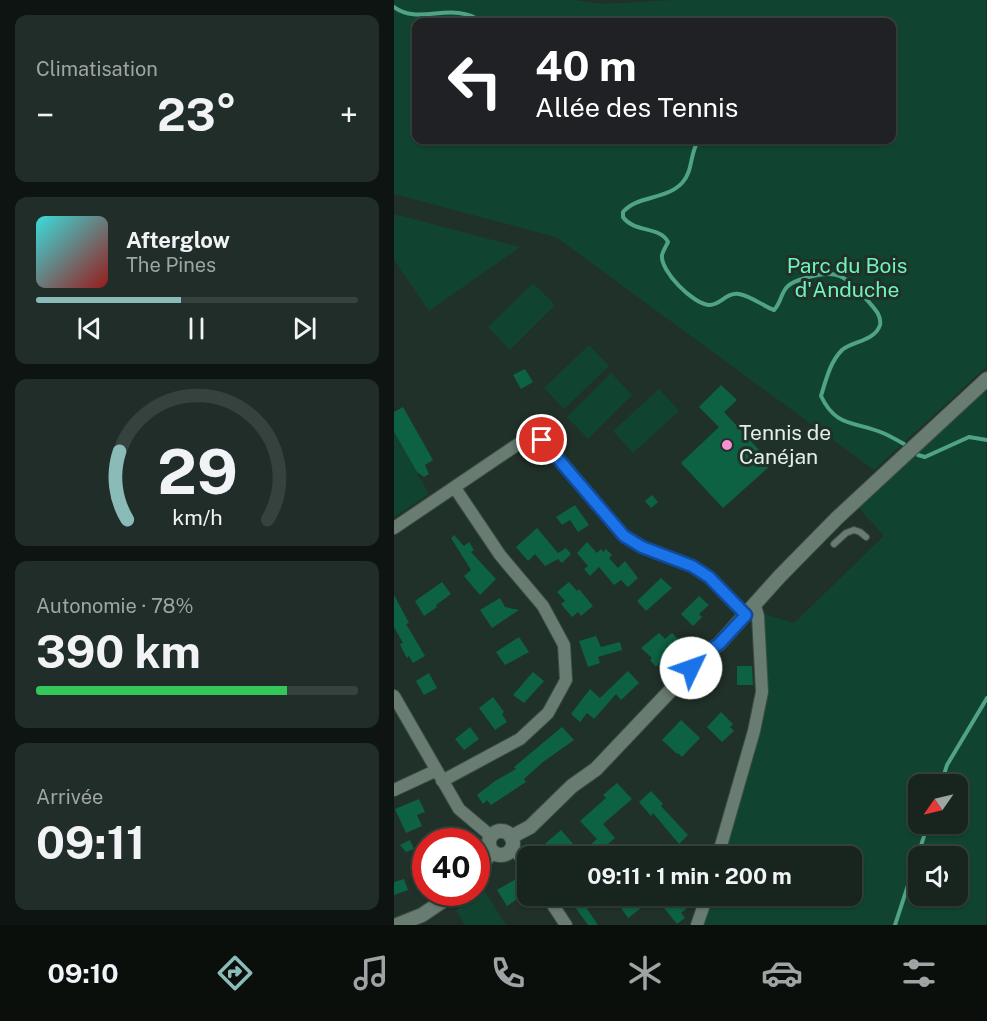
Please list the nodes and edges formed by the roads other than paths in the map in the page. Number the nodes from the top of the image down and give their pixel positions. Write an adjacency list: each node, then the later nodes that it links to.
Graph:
1 (986, 379): 6 (street)
2 (455, 488): 3 (street); 6 (street); 8 (street)
3 (394, 528)
4 (866, 537): 5 (lane)
5 (834, 544)
6 (750, 611): 11 (street); 12 (street)
7 (394, 696): 8 (street)
8 (439, 776): 9 (street); 10 (street)
9 (394, 790)
10 (491, 836): 11 (street); 14 (street)
11 (512, 842): 13 (street); 14 (street)
12 (721, 846)
13 (517, 850)
14 (492, 851): 15 (street)
15 (490, 854)
16 (435, 906): 19 (street)
17 (554, 906): 20 (street)
18 (703, 906): 21 (street)
19 (397, 925)
20 (566, 925)
21 (697, 925)

